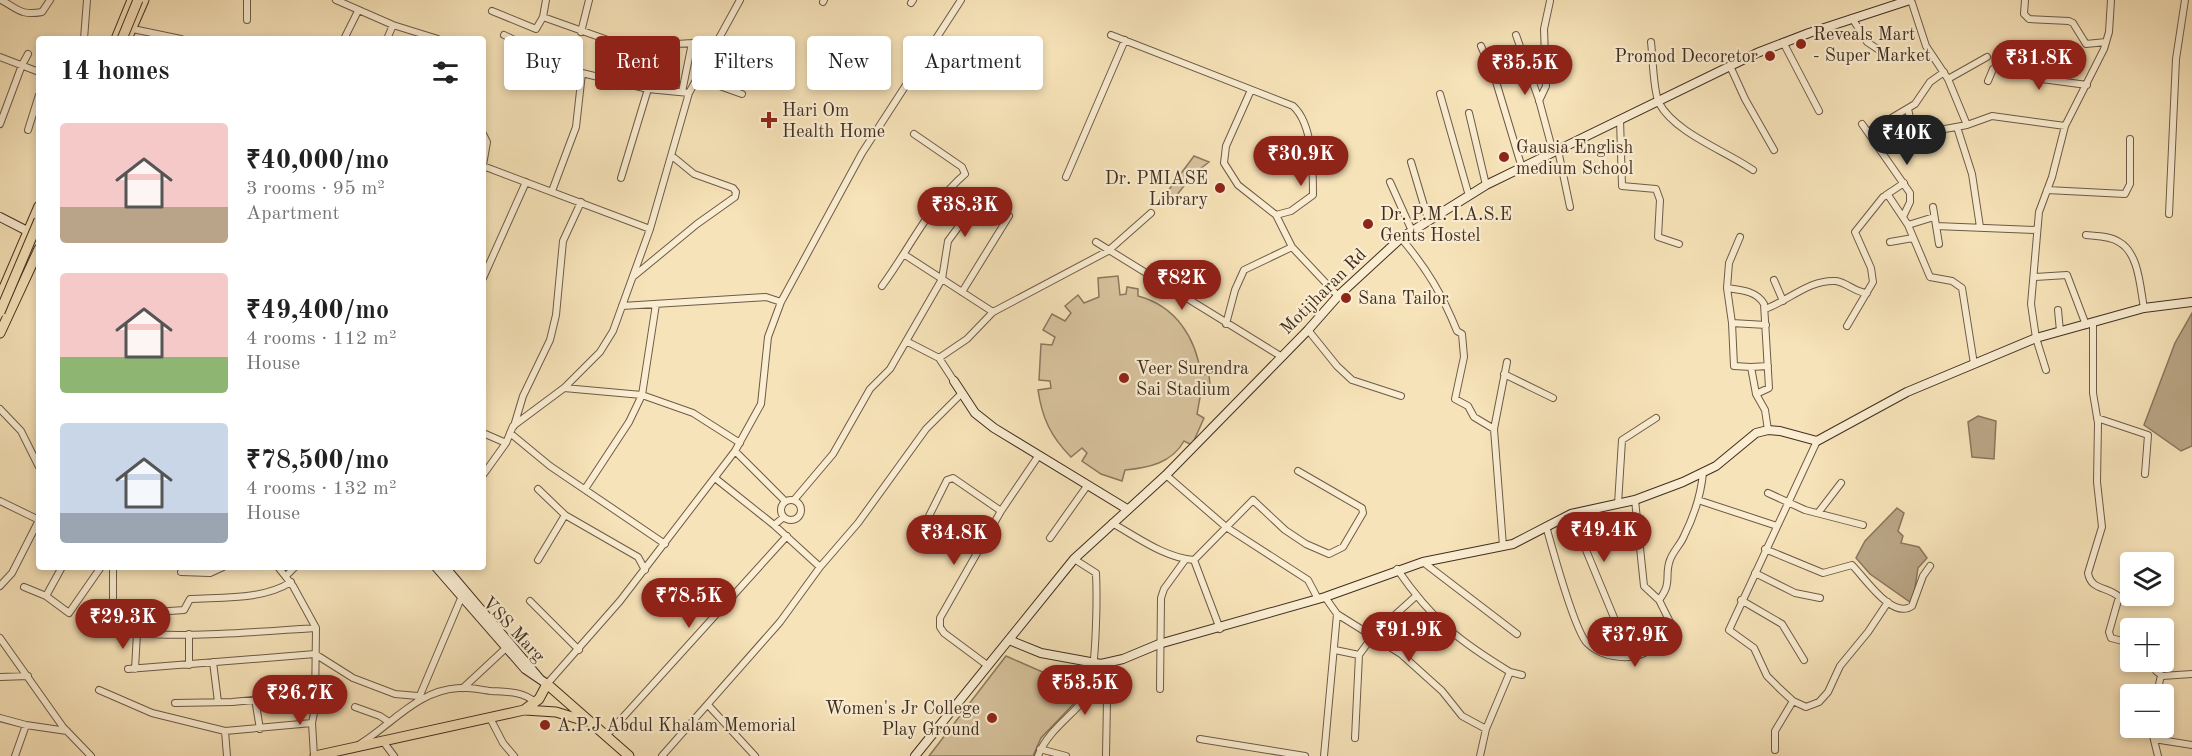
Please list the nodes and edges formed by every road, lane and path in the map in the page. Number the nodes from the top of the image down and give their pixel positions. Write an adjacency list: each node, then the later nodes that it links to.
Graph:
1 (1, 0): 2 (street)
2 (50, 0)
3 (87, 0): 28 (street)
4 (132, 0): 24 (main road)
5 (138, 0): 30 (main road, bridge)
6 (144, 0): 24 (main road)
7 (248, 0): 22 (street)
8 (336, 0): 18 (street)
9 (546, 0): 20 (street)
10 (590, 0): 25 (street)
11 (740, 0): 36 (street)
12 (961, 0): 141 (street)
13 (1910, 0): 21 (main road, Motijharan Rd); 50 (street)
14 (2025, 0): 40 (street)
15 (2111, 0): 40 (street)
16 (2185, 0): 103 (street)
17 (1550, 1): 65 (street)
18 (357, 10): 23 (street); 33 (street)
19 (492, 11): 20 (street)
20 (543, 17): 25 (street)
21 (1852, 18): 39 (main road, Motijharan Rd); 43 (street)
22 (247, 20)
23 (393, 25): 34 (street); 35 (street)
24 (127, 27): 29 (main road); 31 (main road); 32 (street)
25 (581, 32): 41 (street)
26 (1111, 34): 37 (street)
27 (1516, 35): 65 (street)
28 (84, 36)
29 (119, 36)
30 (123, 36)
31 (127, 36)
32 (168, 36)
33 (345, 36)
34 (388, 36)
35 (428, 36)
36 (720, 36)
37 (1125, 40): 59 (street); 87 (street)
38 (1651, 42): 64 (street)
39 (1783, 42): 48 (main road, Motijharan Rd); 68 (street)
40 (2106, 42): 53 (street)
41 (692, 43): 60 (street)
42 (1481, 46): 85 (street)
43 (1882, 52)
44 (28, 54): 47 (street)
45 (0, 57): 47 (street)
46 (1987, 57): 51 (street)
47 (22, 65): 49 (street); 71 (street)
48 (1730, 66): 64 (main road, Motijharan Rd); 80 (street)
49 (36, 71)
50 (1944, 72): 51 (street); 67 (street)
51 (1948, 79): 73 (street)
52 (1988, 81): 53 (street)
53 (2087, 85): 74 (street)
54 (692, 89): 61 (street)
55 (580, 90): 94 (street)
56 (648, 90): 88 (street)
57 (659, 90): 60 (street)
58 (731, 90): 62 (street)
59 (1251, 90): 104 (street); 104 (street)
60 (682, 92): 61 (street)
61 (690, 93): 82 (street)
62 (742, 94)
63 (1440, 94): 97 (street)
64 (1658, 101): 70 (main road, Motijharan Rd); 86 (street)
65 (1539, 102): 81 (street)
66 (36, 105): 76 (street)
67 (1908, 109): 75 (street); 77 (street)
68 (1819, 111)
69 (1469, 113): 92 (street)
70 (1620, 119): 81 (main road, Motijharan Rd); 122 (street)
71 (0, 124)
72 (1862, 124): 77 (street)
73 (1966, 125): 74 (street); 75 (street)
74 (2065, 126): 93 (street)
75 (1957, 127): 112 (street)
76 (28, 130)
77 (1868, 132): 91 (street)
78 (914, 134): 127 (street)
79 (2130, 139): 93 (street)
80 (1774, 150)
81 (1556, 151): 85 (main road, Motijharan Rd); 99 (street)
82 (672, 156): 113 (street); 129 (street)
83 (1411, 162): 108 (street)
84 (486, 166): 89 (street)
85 (1521, 168): 92 (main road, Motijharan Rd)
86 (1754, 170)
87 (1066, 177)
88 (621, 178)
89 (526, 182): 94 (street); 128 (street)
90 (1390, 182): 115 (street)
91 (1905, 183): 96 (street); 106 (street)
92 (1486, 185): 97 (main road, Motijharan Rd)
93 (2047, 190): 114 (street)
94 (552, 191): 98 (street)
95 (982, 195): 131 (street)
96 (1886, 195): 106 (street); 137 (street)
97 (1469, 196): 108 (main road, Motijharan Rd)
98 (580, 202): 113 (street); 179 (street)
99 (1570, 207)
100 (1933, 207): 107 (street)
101 (1151, 213): 125 (street)
102 (0, 214): 111 (main road)
103 (2169, 214)
104 (1276, 215): 124 (street)
105 (1009, 216): 136 (street)
106 (1903, 217): 109 (street)
107 (1934, 217): 109 (street); 110 (street)
108 (1428, 219): 115 (main road, Motijharan Rd)
109 (1908, 225): 119 (street)
110 (1936, 226): 112 (street); 123 (street)
111 (34, 227): 133 (main road); 148 (main road, bridge)
112 (1980, 227): 114 (street)
113 (650, 229): 129 (street)
114 (2037, 230): 130 (street)
115 (1412, 231): 118 (main road, Motijharan Rd)
116 (2086, 235): 145 (street)
117 (1740, 237): 135 (street)
118 (1401, 238): 138 (main road, Motijharan Rd); 178 (street)
119 (1913, 238): 121 (street); 163 (street)
120 (1096, 242): 125 (street)
121 (1890, 242)
122 (1679, 244)
123 (1939, 244)
124 (1292, 248): 138 (street); 151 (street)
125 (1108, 251): 149 (street); 151 (street)
126 (36, 255): 157 (main road)
127 (905, 255): 131 (street); 134 (street)
128 (486, 271)
129 (634, 277): 144 (street)
130 (2034, 278): 152 (street); 158 (street)
131 (942, 279): 136 (street); 159 (street)
132 (1774, 280): 140 (street)
133 (3, 282): 139 (main road)
134 (882, 286)
135 (1728, 288): 146 (street); 150 (street)
136 (962, 292): 149 (street)
137 (1867, 293): 140 (street); 154 (street)
138 (1338, 296): 155 (main road, Motijharan Rd)
139 (0, 297)
140 (1783, 301): 146 (street)
141 (781, 302): 143 (street); 184 (street)
142 (2192, 302): 145 (main road)
143 (656, 304): 144 (street); 172 (street)
144 (622, 306): 169 (street)
145 (2144, 308): 152 (main road)
146 (1765, 309): 153 (street)
147 (2058, 310): 156 (street)
148 (0, 312)
149 (993, 312): 161 (street)
150 (1732, 323): 153 (street); 165 (street)
151 (1226, 324): 160 (street)
152 (2090, 324): 156 (main road); 177 (street)
153 (1766, 325): 164 (street)
154 (1847, 326)
155 (1308, 330): 160 (main road, Motijharan Rd); 173 (street)
156 (2060, 331): 158 (main road)
157 (0, 333)
158 (2036, 338): 163 (main road); 166 (street)
159 (906, 340): 161 (street); 199 (street)
160 (1282, 357): 192 (main road, Motijharan Rd)
161 (939, 358): 168 (street)
162 (1507, 363): 167 (street)
163 (1974, 364): 182 (main road)
164 (1768, 366): 165 (street); 171 (street)
165 (1752, 367): 171 (street)
166 (2046, 370)
167 (1504, 374): 174 (street); 178 (street)
168 (954, 381): 170 (main road)
169 (564, 388): 172 (street); 179 (street)
170 (962, 393): 186 (main road); 232 (street)
171 (1756, 394): 180 (street)
172 (642, 395): 184 (street); 197 (street)
173 (1401, 396)
174 (1553, 398)
175 (0, 409): 187 (street)
176 (1656, 418): 205 (street)
177 (2097, 418): 191 (street); 270 (street)
178 (1494, 429): 224 (street)
179 (512, 430): 183 (street); 197 (street)
180 (1768, 430): 182 (main road); 190 (main road)
181 (486, 434): 183 (street)
182 (1817, 441): 204 (street)
183 (506, 443): 188 (street)
184 (740, 443): 185 (street)
185 (735, 451): 193 (street); 203 (street)
186 (1039, 455): 195 (main road); 207 (street)
187 (36, 461)
188 (486, 471)
189 (1298, 471): 219 (street)
190 (1703, 473): 200 (main road); 201 (street)
191 (2145, 474)
192 (1166, 475): 206 (main road, Motijharan Rd); 219 (street)
193 (715, 478): 214 (street); 223 (street)
194 (1841, 483): 208 (street)
195 (1087, 486): 206 (main road); 222 (street)
196 (538, 489): 210 (street)
197 (585, 489): 223 (street)
198 (1768, 494): 204 (street)
199 (794, 500): 203 (street); 211 (street)
200 (1635, 500): 205 (main road); 254 (street)
201 (1698, 500): 215 (street); 254 (street)
202 (0, 501): 212 (street)
203 (785, 501): 211 (street)
204 (1788, 503): 208 (street); 215 (street)
205 (1618, 504): 209 (main road)
206 (1127, 509): 213 (main road, Motijharan Rd)
207 (1001, 511): 220 (street); 282 (street)
208 (1818, 513): 216 (street)
209 (1571, 514): 218 (main road); 260 (street)
210 (566, 515): 226 (street); 242 (street)
211 (784, 517): 214 (street)
212 (36, 519)
213 (1112, 523): 227 (main road, Motijharan Rd); 228 (street)
214 (774, 525): 221 (street)
215 (1777, 525): 225 (street)
216 (1863, 525)
217 (36, 526): 247 (street)
218 (1546, 526): 224 (main road); 254 (street)
219 (1226, 527): 229 (street); 252 (street)
220 (921, 532)
221 (788, 536): 232 (street); 316 (street)
222 (1050, 538)
223 (665, 544): 242 (street)
224 (1503, 546): 230 (main road)
225 (1765, 549): 244 (street); 257 (street)
226 (538, 560)
227 (1074, 560): 269 (main road, Motijharan Rd); 280 (street)
228 (1185, 560): 229 (street); 271 (street)
229 (1194, 560): 263 (street)
230 (1423, 562): 233 (main road); 266 (street)
231 (1930, 566): 257 (street)
232 (820, 567): 303 (street)
233 (1397, 569): 251 (street); 252 (main road)
234 (60, 570): 249 (street)
235 (98, 570): 249 (street)
236 (113, 570): 259 (street)
237 (216, 570): 243 (street)
238 (281, 570): 245 (street)
239 (292, 570): 245 (street)
240 (439, 570): 250 (main road, VSS Marg)
241 (448, 570): 290 (main road)
242 (645, 570): 273 (street)
243 (181, 572)
244 (1755, 573): 253 (street); 255 (street)
245 (286, 576): 246 (street)
246 (291, 582): 259 (street); 262 (street)
247 (0, 586)
248 (24, 587): 249 (street)
249 (46, 596)
250 (462, 596): 272 (main road, VSS Marg); 298 (street)
251 (1416, 596): 261 (street); 267 (street)
252 (1321, 598): 258 (street); 263 (main road)
253 (1820, 598)
254 (1659, 600)
255 (1741, 600): 278 (street); 299 (street)
256 (530, 601): 273 (street)
257 (1888, 602): 299 (street)
258 (1337, 614): 267 (street); 274 (street)
259 (112, 615): 264 (street)
260 (1615, 620)
261 (1437, 621): 276 (street); 283 (street)
262 (316, 628): 265 (street); 275 (street)
263 (1220, 628): 271 (main road)
264 (137, 633): 265 (street); 281 (street)
265 (189, 634): 281 (street)
266 (1517, 634)
267 (1374, 635): 276 (street); 277 (street)
268 (0, 638): 288 (street)
269 (1009, 640): 280 (main road); 282 (main road, Motijharan Rd)
270 (2120, 640)
271 (1159, 644): 280 (main road); 293 (street)
272 (506, 648): 290 (main road, VSS Marg); 292 (street)
273 (579, 650): 290 (street)
274 (1335, 650): 277 (street); 338 (street)
275 (315, 654): 279 (street); 296 (street); 298 (street)
276 (1401, 654): 313 (street)
277 (1359, 655): 317 (street)
278 (1804, 660)
279 (213, 662): 281 (street); 300 (street)
280 (1094, 663): 295 (street)
281 (189, 665)
282 (987, 665): 334 (main road, Motijharan Rd)
283 (1510, 672): 286 (street); 313 (street)
284 (2157, 672): 287 (street)
285 (2192, 674): 287 (street)
286 (1522, 675)
287 (2161, 675): 291 (street)
288 (28, 676): 289 (street); 314 (street)
289 (0, 677)
290 (544, 682): 301 (main road); 310 (main road)
291 (2159, 684)
292 (463, 688): 298 (street); 301 (street)
293 (1160, 688)
294 (99, 690): 315 (street)
295 (1089, 693): 324 (street); 336 (street)
296 (314, 694): 297 (street); 309 (street)
297 (255, 699): 300 (street); 312 (street)
298 (418, 699): 308 (street)
299 (1793, 701): 323 (street)
300 (218, 702): 302 (street)
301 (535, 702): 305 (main road)
302 (176, 703)
303 (708, 705): 332 (street); 333 (street)
304 (355, 707): 308 (street)
305 (524, 710): 307 (main road); 310 (main road)
306 (0, 718): 311 (street)
307 (490, 718): 320 (main road); 330 (street)
308 (389, 722): 322 (street)
309 (312, 723): 312 (street); 328 (street)
310 (590, 723): 316 (main road)
311 (26, 725): 314 (street); 325 (street)
312 (260, 729): 315 (street)
313 (1486, 729): 339 (street)
314 (67, 731): 326 (street)
315 (225, 731): 327 (street)
316 (606, 736): 331 (main road)
317 (1355, 738)
318 (1200, 739): 337 (street)
319 (2154, 739): 321 (street); 340 (street)
320 (382, 740): 322 (main road); 329 (street)
321 (2192, 745)
322 (358, 746): 328 (main road)
323 (1775, 750)
324 (1039, 753): 335 (street)
325 (15, 756)
326 (91, 756)
327 (227, 756)
328 (314, 756)
329 (394, 756)
330 (513, 756)
331 (629, 756)
332 (662, 756)
333 (755, 756)
334 (915, 756)
335 (1066, 756)
336 (1106, 756)
337 (1301, 756)
338 (1324, 756)
339 (1480, 756)
340 (2158, 756)

